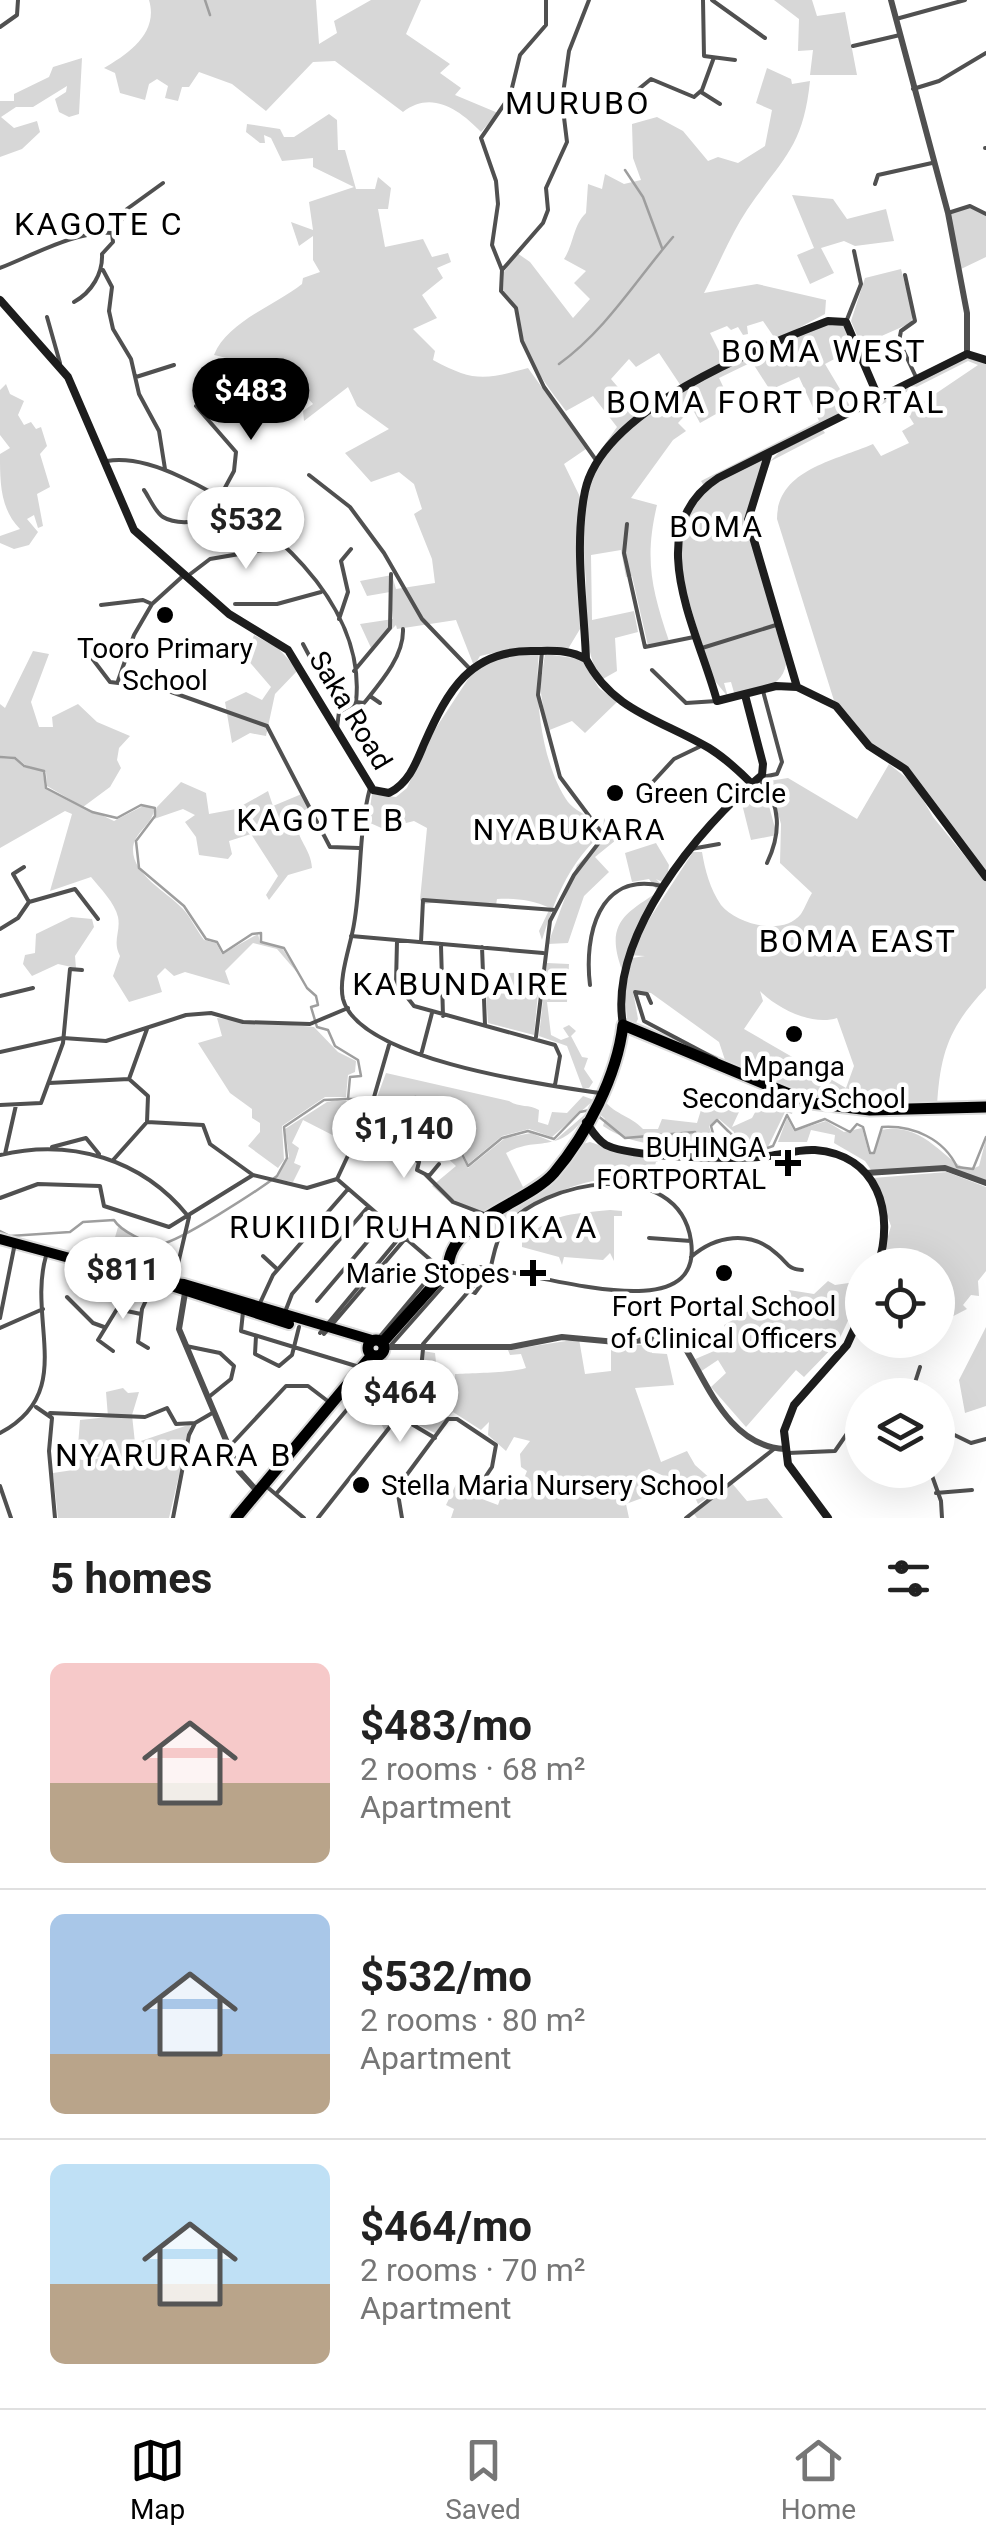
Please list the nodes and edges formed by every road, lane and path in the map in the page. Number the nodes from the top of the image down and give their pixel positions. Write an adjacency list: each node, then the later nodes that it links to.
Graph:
1 (18, 0): 10 (street)
2 (546, 0): 30 (street)
3 (589, 0): 30 (street)
4 (703, 0): 15 (street)
5 (712, 0): 12 (street)
6 (891, 0): 9 (street)
7 (965, 0): 8 (street)
8 (954, 2): 9 (street)
9 (896, 20): 11 (street)
10 (0, 27)
11 (900, 35): 13 (street); 17 (street)
12 (765, 38)
13 (853, 46)
14 (986, 52): 17 (street)
15 (713, 60): 16 (street); 18 (street)
16 (735, 60)
17 (913, 89): 21 (street)
18 (701, 92): 19 (street); 20 (street)
19 (720, 104)
20 (645, 105)
21 (932, 163): 23 (street); 24 (street)
22 (163, 183): 26 (street)
23 (875, 184)
24 (948, 213): 25 (street); 36 (street)
25 (986, 214)
26 (113, 237): 28 (street); 29 (street)
27 (854, 251): 35 (street)
28 (0, 268)
29 (103, 270): 33 (street); 40 (street)
30 (502, 270): 45 (street)
31 (905, 274): 41 (street)
32 (0, 300): 39 (main road, Saka Road)
33 (74, 302)
34 (47, 317): 39 (street)
35 (846, 322): 42 (main road); 45 (main road)
36 (966, 354): 37 (main road); 41 (main road)
37 (986, 360)
38 (174, 365): 40 (street)
39 (64, 372): 46 (main road, Saka Road)
40 (136, 377): 47 (street)
41 (918, 380): 42 (main road)
42 (880, 399): 44 (main road)
43 (196, 406): 50 (street)
44 (768, 455): 62 (main road); 65 (main road)
45 (596, 460): 64 (main road)
46 (102, 462): 47 (street); 56 (main road, Saka Road)
47 (165, 468): 50 (street)
48 (309, 475): 55 (street)
49 (144, 490): 51 (street)
50 (221, 495): 51 (street)
51 (242, 509): 53 (street)
52 (627, 524): 65 (street)
53 (287, 546): 56 (street); 57 (street)
54 (351, 549): 61 (street)
55 (391, 571): 72 (street); 75 (street)
56 (187, 574): 58 (street); 86 (main road, Saka Road)
57 (320, 592): 59 (street); 61 (street)
58 (152, 604): 60 (street); 76 (street)
59 (235, 604)
60 (101, 605)
61 (340, 620): 75 (street)
62 (776, 625): 67 (street); 73 (main road)
63 (404, 629): 80 (street)
64 (585, 633): 69 (main road); 71 (main road)
65 (698, 636): 67 (main road)
66 (303, 644): 85 (street)
67 (702, 648): 82 (main road)
68 (542, 651): 69 (main road); 72 (main road); 99 (street)
69 (571, 651): 71 (main road)
70 (92, 657): 76 (street)
71 (586, 659): 87 (main road)
72 (469, 668): 90 (main road, Saka Road)
73 (788, 669): 77 (main road); 78 (main road)
74 (652, 670): 82 (street)
75 (354, 671): 83 (street)
76 (118, 682): 92 (street)
77 (776, 686): 78 (main road); 79 (main road)
78 (797, 688): 96 (main road)
79 (762, 691): 81 (main road); 88 (street)
80 (370, 696): 83 (street); 84 (street)
81 (745, 696): 82 (main road); 88 (main road)
82 (717, 700)
83 (356, 702): 85 (street)
84 (380, 703)
85 (340, 712): 86 (street)
86 (336, 733): 90 (main road, Saka Road)
87 (704, 745): 88 (main road); 89 (street)
88 (754, 781): 93 (main road); 94 (street)
89 (651, 784)
90 (370, 788): 92 (street)
91 (718, 844): 93 (street)
92 (358, 848): 102 (street)
93 (691, 848): 97 (main road)
94 (767, 863)
95 (24, 867): 98 (street)
96 (986, 877)
97 (667, 887): 109 (street); 116 (main road)
98 (29, 902): 100 (street); 101 (street)
99 (555, 910): 104 (street); 107 (street)
100 (98, 919)
101 (0, 929)
102 (352, 936): 103 (street); 113 (street)
103 (397, 941): 104 (street); 114 (street)
104 (421, 942): 105 (street)
105 (441, 944): 106 (street); 115 (street)
106 (482, 948): 107 (street); 117 (street)
107 (544, 952): 119 (street)
108 (82, 970): 120 (street)
109 (590, 984)
110 (34, 988): 111 (street)
111 (0, 996)
112 (652, 1003): 124 (street)
113 (348, 1008): 118 (street); 121 (street)
114 (432, 1014): 115 (street); 123 (street)
115 (443, 1016): 117 (street)
116 (623, 1025): 124 (highway); 130 (highway)
117 (486, 1026): 119 (street)
118 (148, 1029): 120 (street); 125 (street)
119 (536, 1037): 127 (street)
120 (63, 1038): 122 (street); 126 (street)
121 (389, 1046): 123 (street); 133 (street)
122 (0, 1052)
123 (421, 1056): 127 (street)
124 (720, 1068): 131 (highway)
125 (129, 1079): 126 (street); 132 (street)
126 (48, 1082): 129 (street)
127 (555, 1087): 130 (street)
128 (0, 1105): 129 (street)
129 (17, 1105): 136 (street)
130 (594, 1108): 139 (main road); 147 (highway)
131 (986, 1108)
132 (147, 1122): 137 (street); 141 (street)
133 (356, 1137): 140 (street); 142 (street)
134 (46, 1149): 135 (street); 135 (street); 136 (street)
135 (99, 1154): 137 (street)
136 (2, 1155)
137 (114, 1159): 148 (street)
138 (439, 1164): 140 (street)
139 (866, 1173): 143 (street); 157 (main road)
140 (425, 1174): 147 (street)
141 (253, 1175): 142 (street); 148 (street)
142 (337, 1179): 144 (street)
143 (986, 1183)
144 (348, 1189): 146 (street); 162 (street)
145 (0, 1198): 148 (street)
146 (368, 1206): 149 (street); 177 (street)
147 (491, 1216): 165 (highway)
148 (190, 1217): 167 (street)
149 (385, 1221): 152 (street); 172 (street)
150 (504, 1229): 151 (street); 155 (street); 163 (street)
151 (526, 1233)
152 (403, 1237): 165 (street); 182 (street)
153 (649, 1238): 155 (street)
154 (0, 1239): 156 (main road)
155 (691, 1241): 160 (street)
156 (15, 1243): 158 (main road); 168 (street)
157 (883, 1248)
158 (47, 1251): 167 (main road); 175 (street)
159 (263, 1256): 162 (street)
160 (690, 1258): 163 (street); 164 (street)
161 (462, 1264): 163 (street); 165 (street); 165 (street)
162 (277, 1269): 174 (street)
163 (487, 1270): 169 (street)
164 (802, 1270)
165 (440, 1276): 184 (highway)
166 (486, 1278): 169 (street)
167 (163, 1282): 170 (main road); 173 (main road); 176 (street)
168 (3, 1283): 178 (street)
169 (469, 1290): 189 (street)
170 (184, 1293): 173 (main road); 185 (street)
171 (67, 1297): 181 (street)
172 (317, 1301)
173 (237, 1307): 174 (main road); 179 (main road); 183 (street)
174 (258, 1308): 177 (main road)
175 (43, 1310): 180 (street); 197 (street)
176 (141, 1314): 181 (street); 187 (street)
177 (284, 1316): 182 (main road)
178 (0, 1318)
179 (299, 1327): 182 (main road); 188 (street)
180 (0, 1328)
181 (104, 1328): 190 (street)
182 (324, 1331): 184 (main road)
183 (256, 1336): 188 (street); 188 (street)
184 (378, 1345): 189 (street); 192 (highway)
185 (186, 1346): 195 (street); 195 (street)
186 (845, 1347): 211 (main road)
187 (148, 1348)
188 (294, 1348): 192 (street)
189 (421, 1348): 200 (street); 210 (street)
190 (112, 1351)
191 (920, 1367): 193 (street)
192 (362, 1368): 194 (highway)
193 (916, 1378)
194 (343, 1392): 196 (highway); 204 (street)
195 (210, 1396): 198 (street)
196 (332, 1405): 202 (highway); 209 (street)
197 (36, 1407): 199 (street); 203 (street)
198 (216, 1412): 201 (street); 209 (street)
199 (50, 1414): 201 (street); 220 (street)
200 (400, 1418): 207 (street); 224 (street)
201 (195, 1423): 221 (street)
202 (316, 1424): 204 (street); 213 (highway)
203 (0, 1433)
204 (327, 1433): 218 (street)
205 (845, 1436): 211 (street)
206 (955, 1436): 208 (street)
207 (435, 1438): 216 (street); 225 (street)
208 (986, 1439)
209 (229, 1446): 213 (street)
210 (774, 1448): 211 (street); 226 (street)
211 (785, 1449): 227 (main road)
212 (0, 1486): 219 (street)
213 (260, 1487): 218 (street); 222 (highway)
214 (935, 1488): 217 (street)
215 (972, 1490): 217 (street)
216 (476, 1492)
217 (936, 1492): 228 (street)
218 (276, 1494): 223 (street)
219 (11, 1518)
220 (55, 1518)
221 (173, 1518)
222 (236, 1518)
223 (304, 1518)
224 (318, 1518)
225 (402, 1518)
226 (686, 1518)
227 (828, 1518)
228 (942, 1518)

